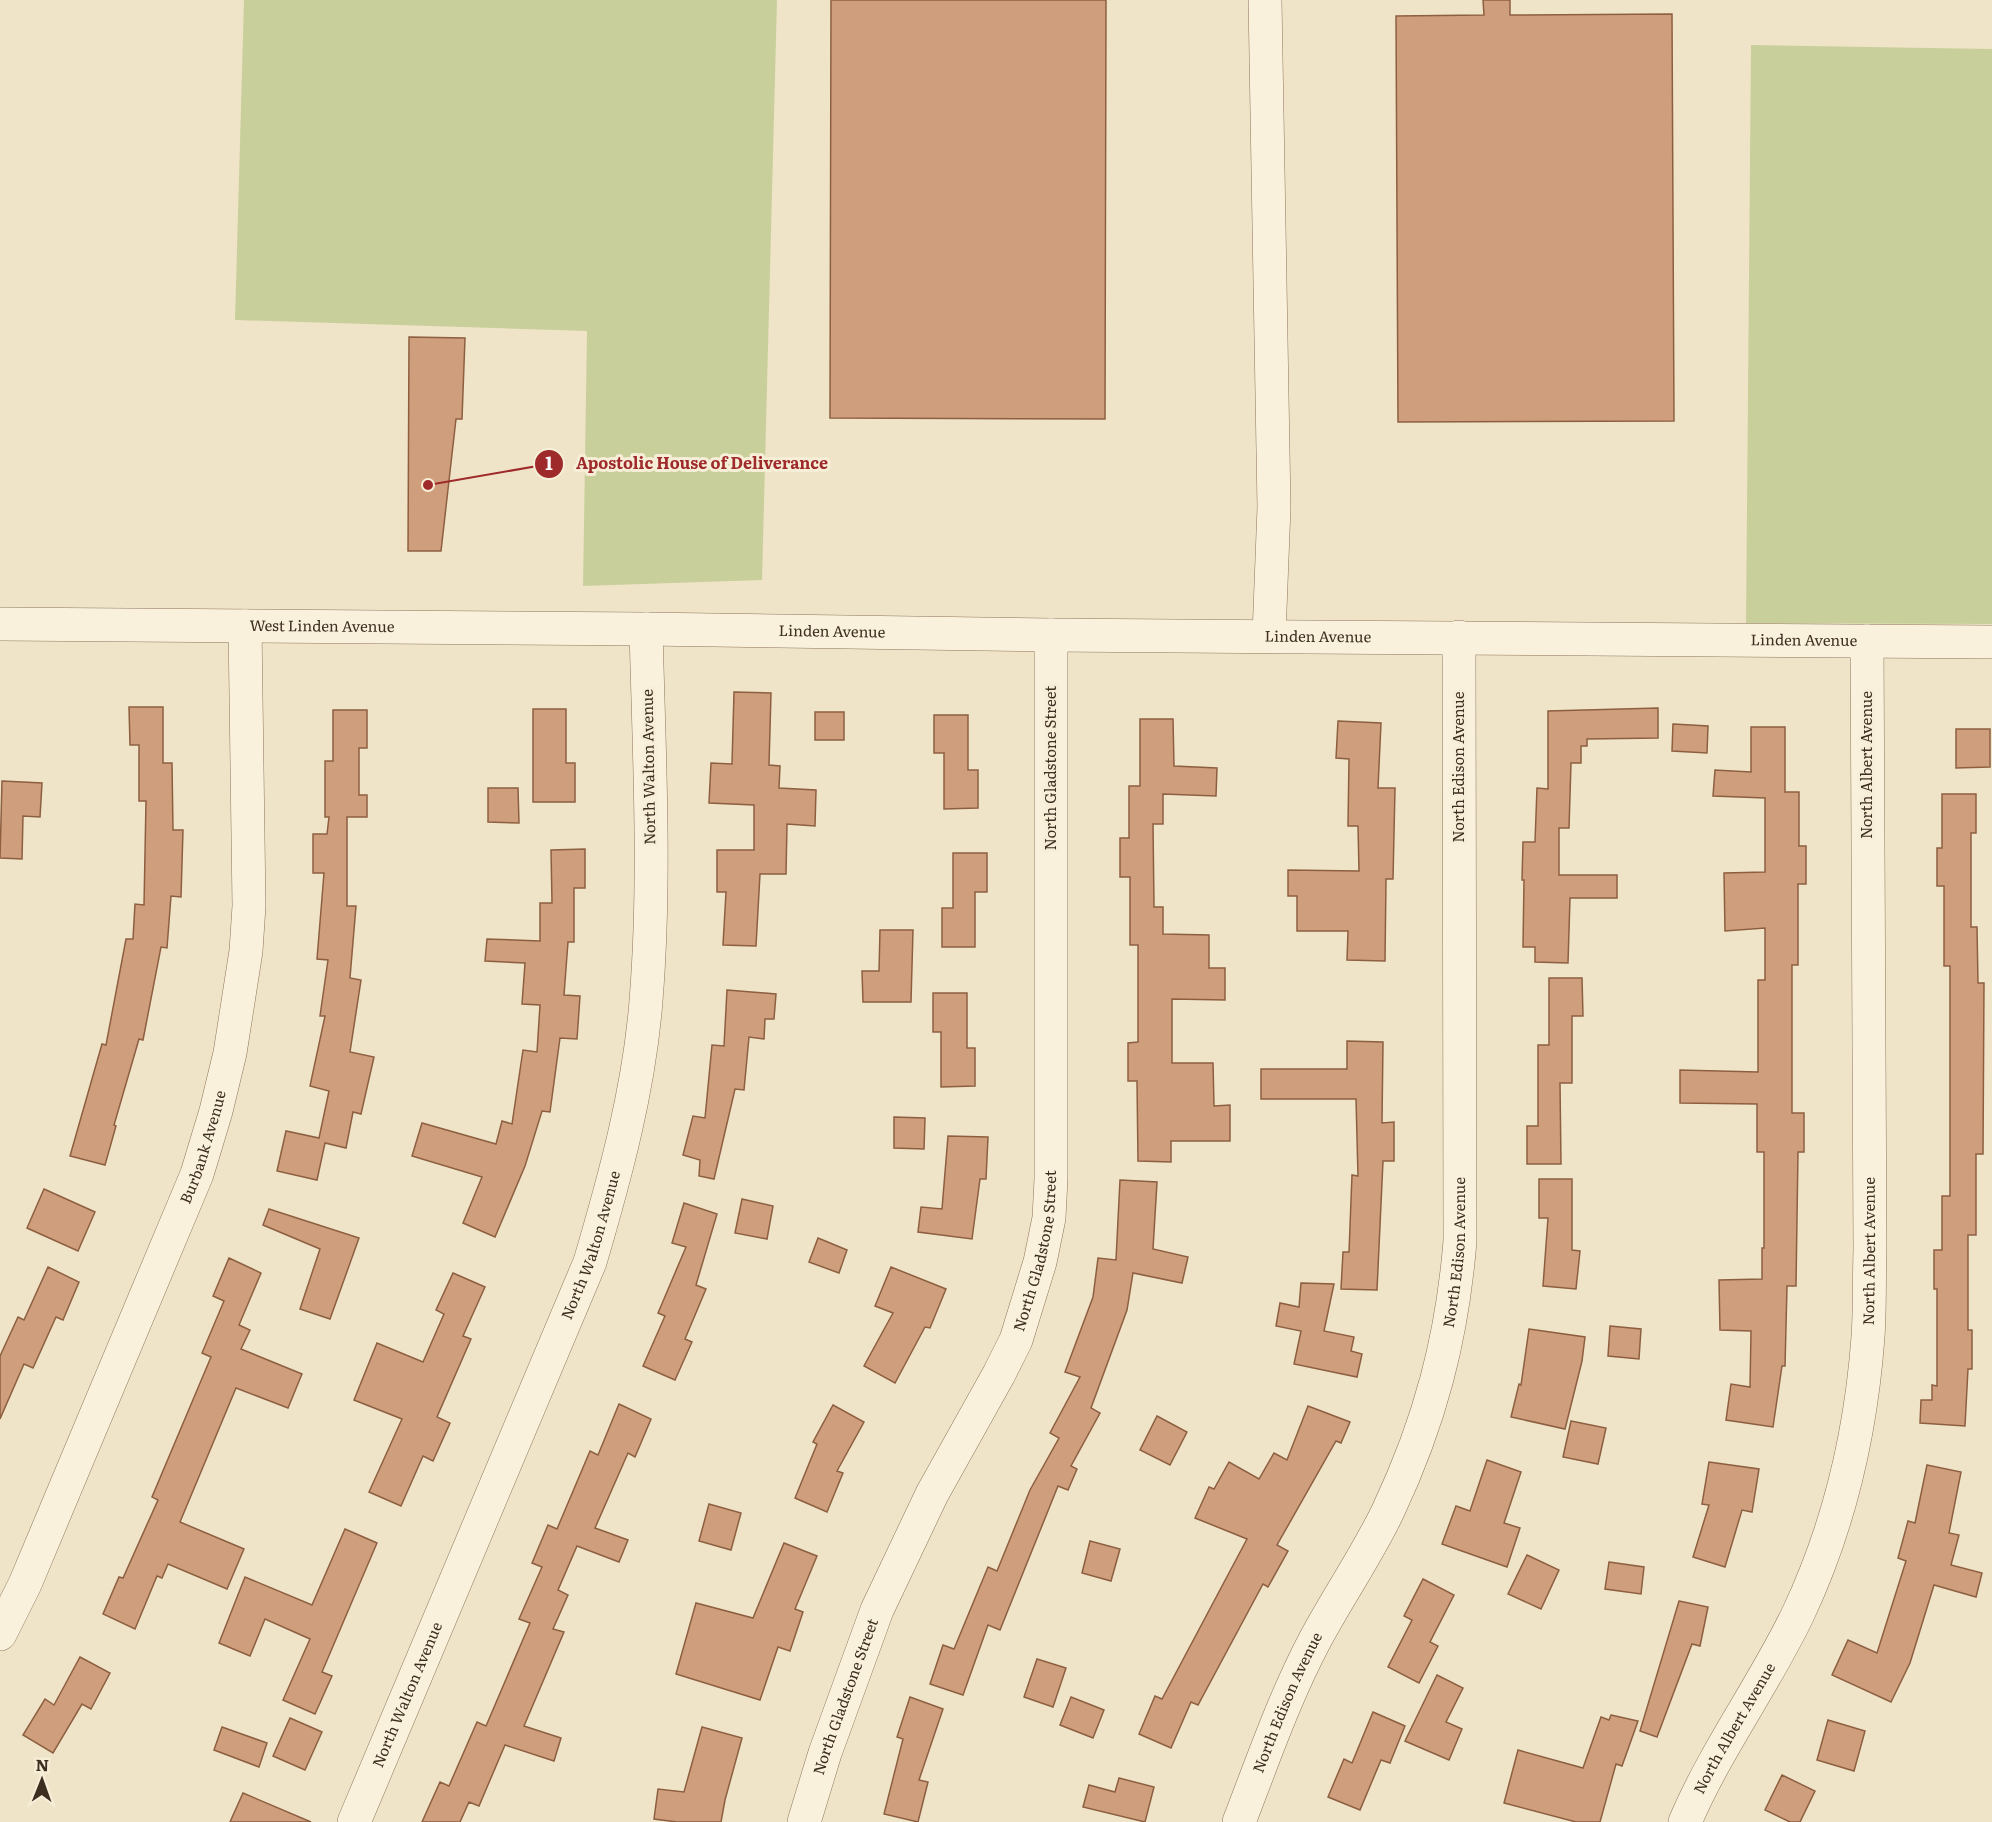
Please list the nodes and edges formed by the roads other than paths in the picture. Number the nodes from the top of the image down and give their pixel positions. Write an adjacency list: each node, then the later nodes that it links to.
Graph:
1 (1265, 0): 6 (street)
2 (0, 624): 3 (street, West Linden Avenue)
3 (245, 626): 4 (street, West Linden Avenue); 10 (street, Burbank Avenue)
4 (646, 629): 5 (street, Linden Avenue); 11 (street, North Walton Avenue)
5 (1051, 635): 6 (street, Linden Avenue); 12 (street, North Gladstone Street)
6 (1269, 636): 7 (street, Linden Avenue)
7 (1459, 637): 8 (street, Linden Avenue); 13 (street, North Edison Avenue)
8 (1867, 641): 9 (street, Linden Avenue); 14 (street, North Albert Avenue)
9 (1992, 642)
10 (0, 1634)
11 (354, 1822)
12 (804, 1822)
13 (1239, 1822)
14 (1685, 1822)

